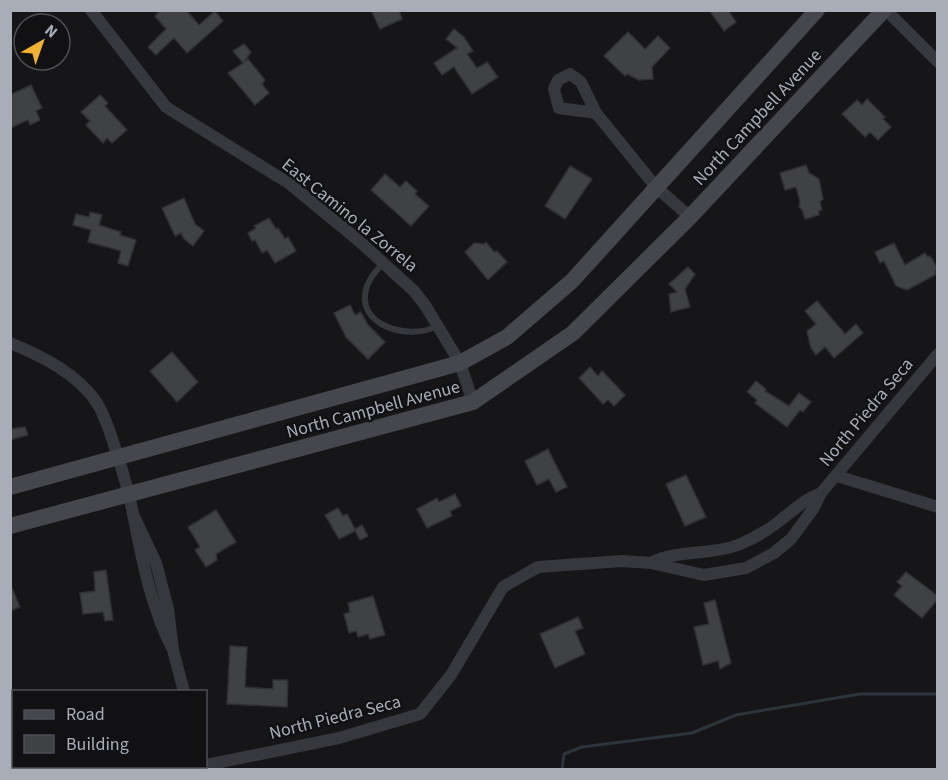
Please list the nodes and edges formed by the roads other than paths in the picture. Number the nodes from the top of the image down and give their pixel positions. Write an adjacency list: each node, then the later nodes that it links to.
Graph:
1 (92, 10): 8 (street, East Camino la Zorrela)
2 (817, 10): 6 (main road, North Campbell Avenue)
3 (885, 10): 4 (street); 7 (main road, North Campbell Avenue)
4 (938, 62)
5 (596, 113): 6 (street)
6 (656, 187): 7 (street); 12 (main road, North Campbell Avenue)
7 (690, 217): 13 (main road, North Campbell Avenue)
8 (383, 263): 9 (street, East Camino la Zorrela); 9 (lane)
9 (437, 326): 12 (street, East Camino la Zorrela)
10 (10, 343): 14 (street)
11 (938, 354): 15 (street, North Piedra Seca)
12 (460, 363): 13 (street, East Camino la Zorrela); 14 (main road, North Campbell Avenue)
13 (473, 402): 18 (main road, North Campbell Avenue)
14 (118, 459): 16 (main road, North Campbell Avenue); 18 (street)
15 (837, 476): 17 (street, North Piedra Seca); 19 (street)
16 (10, 487)
17 (821, 493): 21 (street, North Piedra Seca); 21 (street, North Piedra Seca)
18 (130, 495): 20 (main road, North Campbell Avenue); 22 (street)
19 (938, 507)
20 (10, 526)
21 (651, 563): 23 (street, North Piedra Seca)
22 (183, 690)
23 (207, 765)

